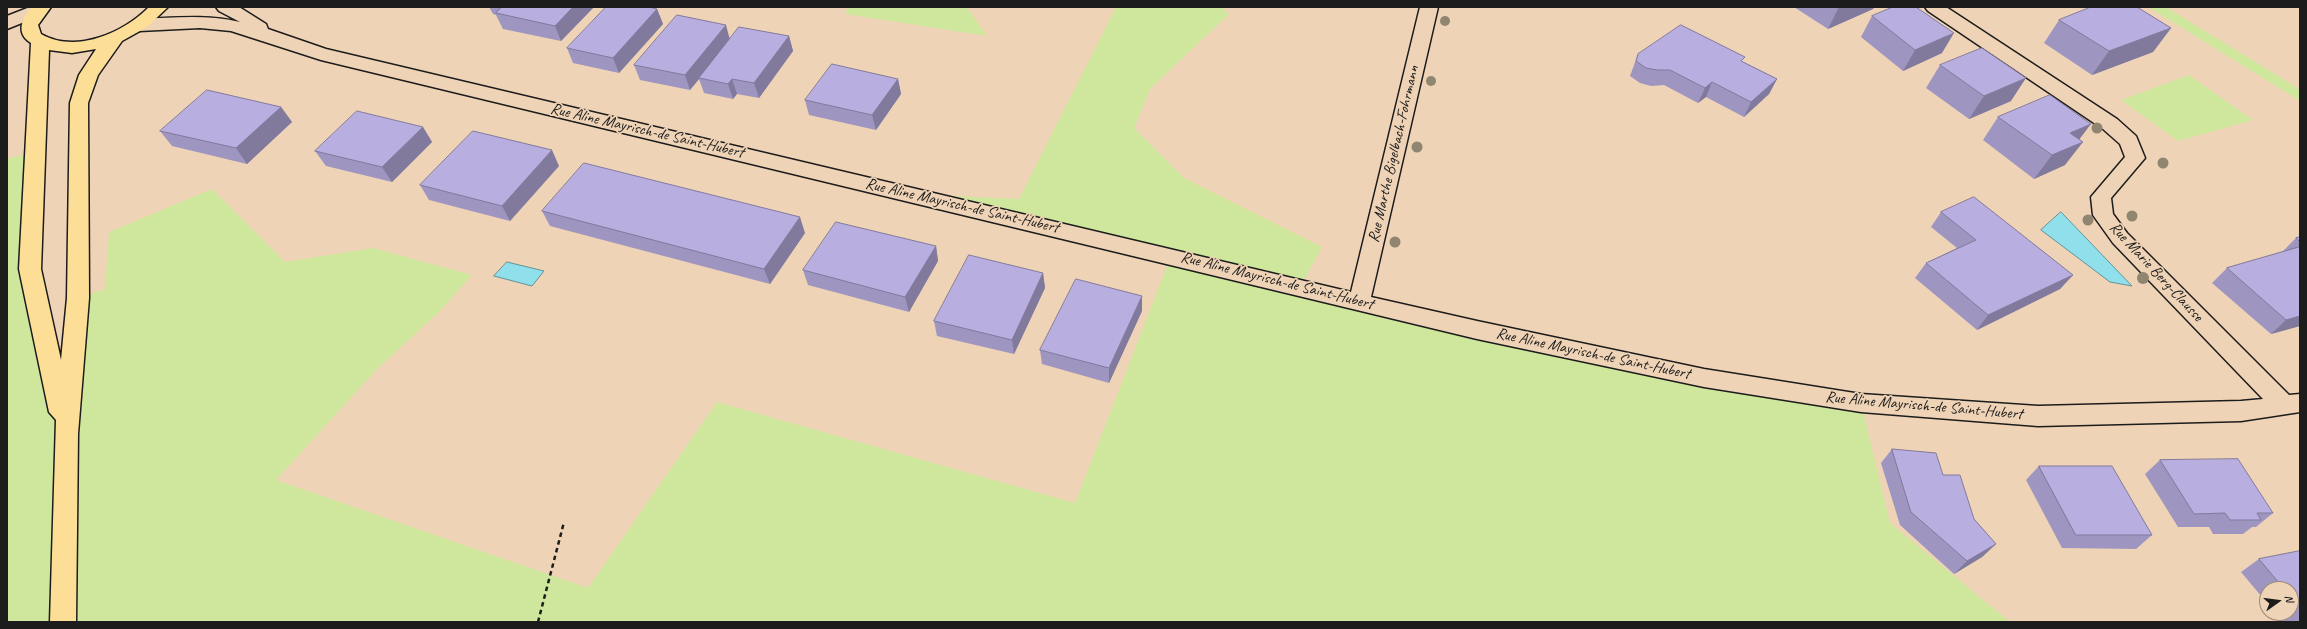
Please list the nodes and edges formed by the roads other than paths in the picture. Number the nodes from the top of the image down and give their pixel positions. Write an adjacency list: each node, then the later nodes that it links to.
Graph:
1 (159, 7): 7 (main road)
2 (225, 7): 8 (street, Rue Aline Mayrisch-de Saint-Hubert)
3 (1430, 7): 11 (street, Rue Marthe Bigelbach-Fohrmann)
4 (1934, 7): 12 (street, Rue Marie Berg-Clausse)
5 (40, 8): 6 (street); 10 (main road)
6 (7, 23)
7 (139, 25): 8 (street, Rue Aline Mayrisch-de Saint-Hubert); 9 (main road)
8 (270, 36): 11 (street, Rue Aline Mayrisch-de Saint-Hubert)
9 (116, 37): 10 (main road); 13 (main road)
10 (40, 43): 13 (main road)
11 (1359, 302): 12 (street, Rue Aline Mayrisch-de Saint-Hubert)
12 (2292, 405)
13 (66, 434): 14 (main road)
14 (63, 622)

